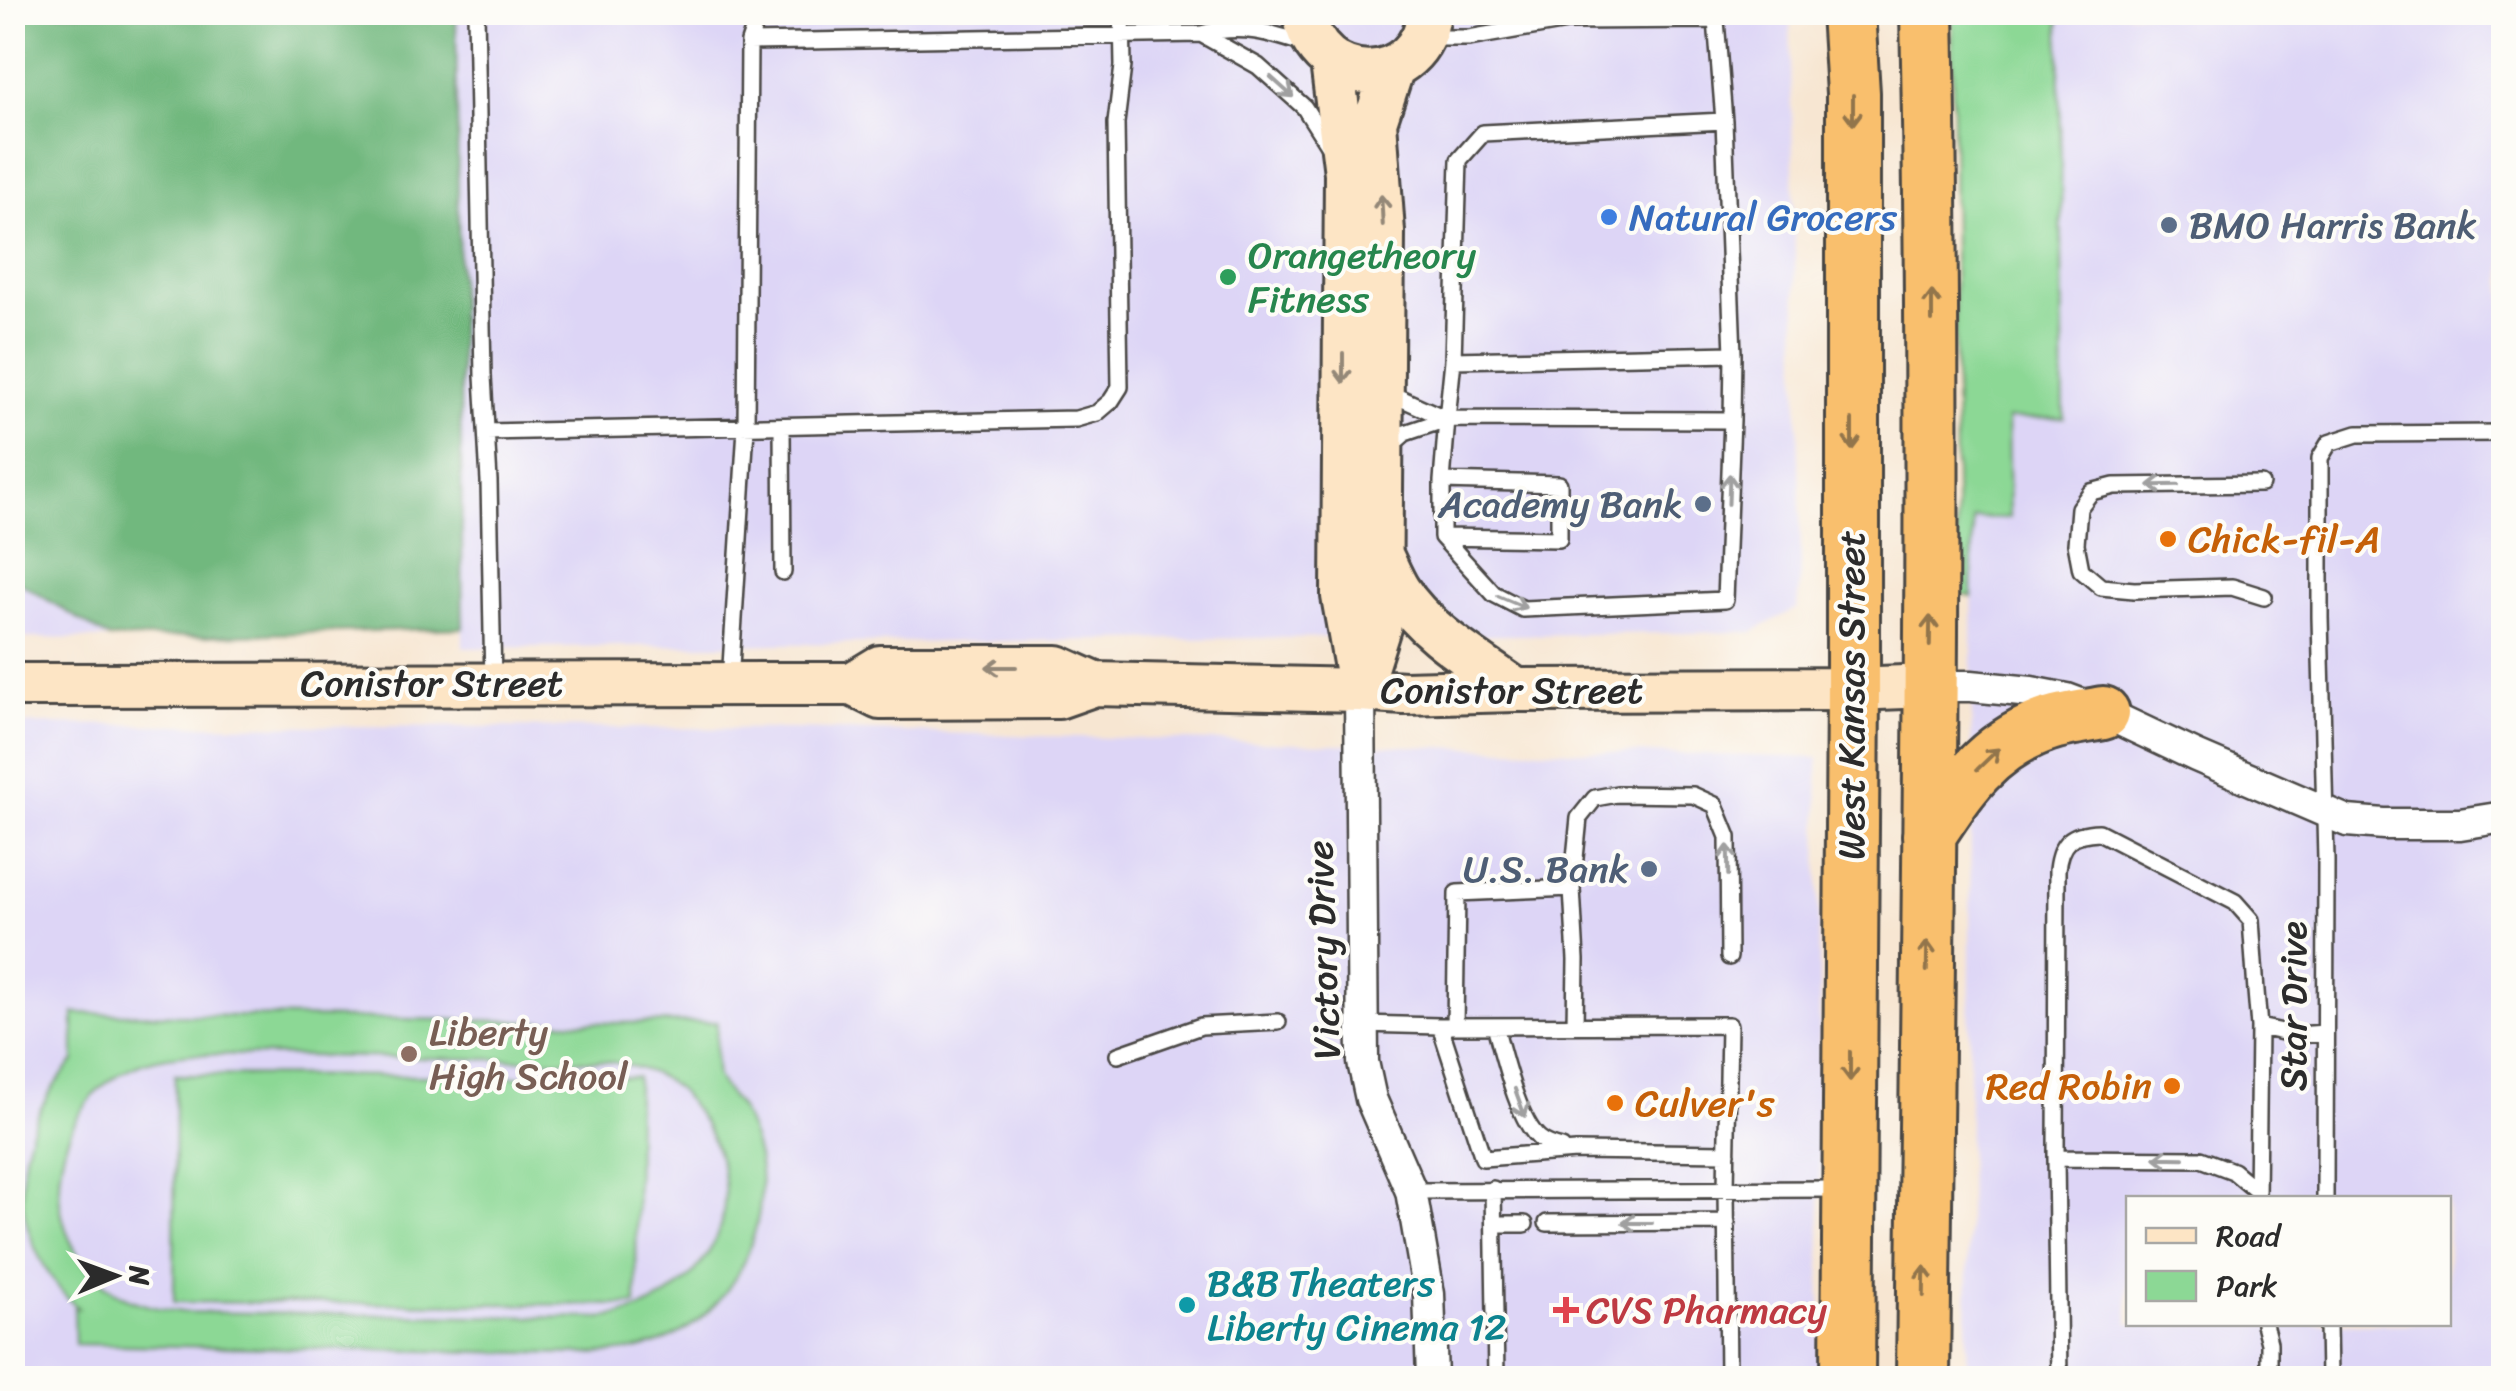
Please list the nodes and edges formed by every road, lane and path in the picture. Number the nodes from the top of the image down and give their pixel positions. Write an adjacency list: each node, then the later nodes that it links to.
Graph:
1 (476, 12): 22 (lane)
2 (759, 12): 12 (lane)
3 (1122, 12): 9 (lane)
4 (1522, 12): 7 (lane)
5 (1848, 12): 35 (highway, West Kansas Street, one-way to 35)
6 (1927, 12): 34 (highway, West Kansas Street, one-way to 6)
7 (1568, 21): 10 (lane); 13 (lane)
8 (1201, 34): 9 (lane); 11 (lane); 14 (lane, one-way to 14)
9 (1122, 35): 12 (lane); 20 (lane)
10 (1415, 39): 11 (main road); 17 (main road, one-way to 10)
11 (1317, 40): 14 (main road)
12 (750, 42): 21 (lane)
13 (1724, 121): 15 (lane); 16 (lane)
14 (1346, 172): 36 (main road, one-way to 36)
15 (1733, 354): 16 (lane); 19 (lane)
16 (1453, 360): 18 (lane)
17 (1382, 388): 18 (lane); 24 (main road)
18 (1447, 419): 19 (lane); 24 (lane); 25 (lane)
19 (1732, 420): 27 (lane, one-way to 19)
20 (782, 426): 21 (lane); 29 (lane)
21 (746, 428): 22 (lane); 31 (lane)
22 (487, 432): 32 (lane)
23 (2504, 433): 39 (lane, Star Drive)
24 (1382, 453): 28 (main road)
25 (1442, 481): 27 (lane); 27 (lane)
26 (2261, 484): 30 (lane, one-way to 30)
27 (1442, 537)
28 (1381, 554): 36 (main road); 37 (main road)
29 (783, 572)
30 (2264, 597)
31 (730, 682): 32 (main road, Conistor Street); 36 (main road, Conistor Street)
32 (494, 683): 33 (main road, Conistor Street)
33 (12, 685)
34 (1930, 686): 35 (main road, Conistor Street); 38 (street); 43 (highway, West Kansas Street)
35 (1853, 689): 37 (main road, Conistor Street); 59 (highway, West Kansas Street, one-way to 59)
36 (1360, 690): 37 (main road, Conistor Street); 47 (street, Victory Drive)
37 (1516, 690)
38 (2104, 713): 39 (street); 43 (highway, one-way to 38)
39 (2325, 814): 41 (street); 52 (lane, Star Drive)
40 (2504, 817): 41 (street)
41 (2460, 824): 42 (street)
42 (2504, 833)
43 (1929, 835): 73 (highway, West Kansas Street, one-way to 43)
44 (1572, 888): 45 (lane, one-way to 44); 48 (lane); 50 (lane)
45 (1730, 957)
46 (1278, 1022): 53 (lane)
47 (1361, 1024): 48 (lane); 60 (street, Victory Drive)
48 (1448, 1026): 49 (lane); 54 (lane)
49 (1495, 1026): 50 (lane); 54 (lane, one-way to 54)
50 (1576, 1026): 55 (lane)
51 (2259, 1027): 52 (lane); 56 (lane); 61 (lane)
52 (2326, 1033): 62 (lane, Star Drive)
53 (1118, 1054)
54 (1576, 1151): 55 (lane)
55 (1727, 1153): 57 (lane)
56 (2056, 1158): 61 (lane, one-way to 56); 74 (lane)
57 (1726, 1188): 58 (lane); 59 (lane); 63 (lane)
58 (1494, 1189): 60 (lane); 64 (lane)
59 (1849, 1189): 72 (highway, West Kansas Street)
60 (1411, 1190): 69 (street, Victory Drive)
61 (2257, 1194)
62 (2325, 1196)
63 (1727, 1222): 66 (lane, one-way to 66); 71 (lane)
64 (1494, 1224): 65 (lane); 70 (lane)
65 (1525, 1224)
66 (1547, 1224)
67 (2265, 1326): 75 (lane)
68 (2328, 1326): 76 (lane)
69 (1432, 1378)
70 (1496, 1378)
71 (1728, 1378)
72 (1848, 1378)
73 (1923, 1378)
74 (2059, 1378)
75 (2268, 1378)
76 (2329, 1378)

